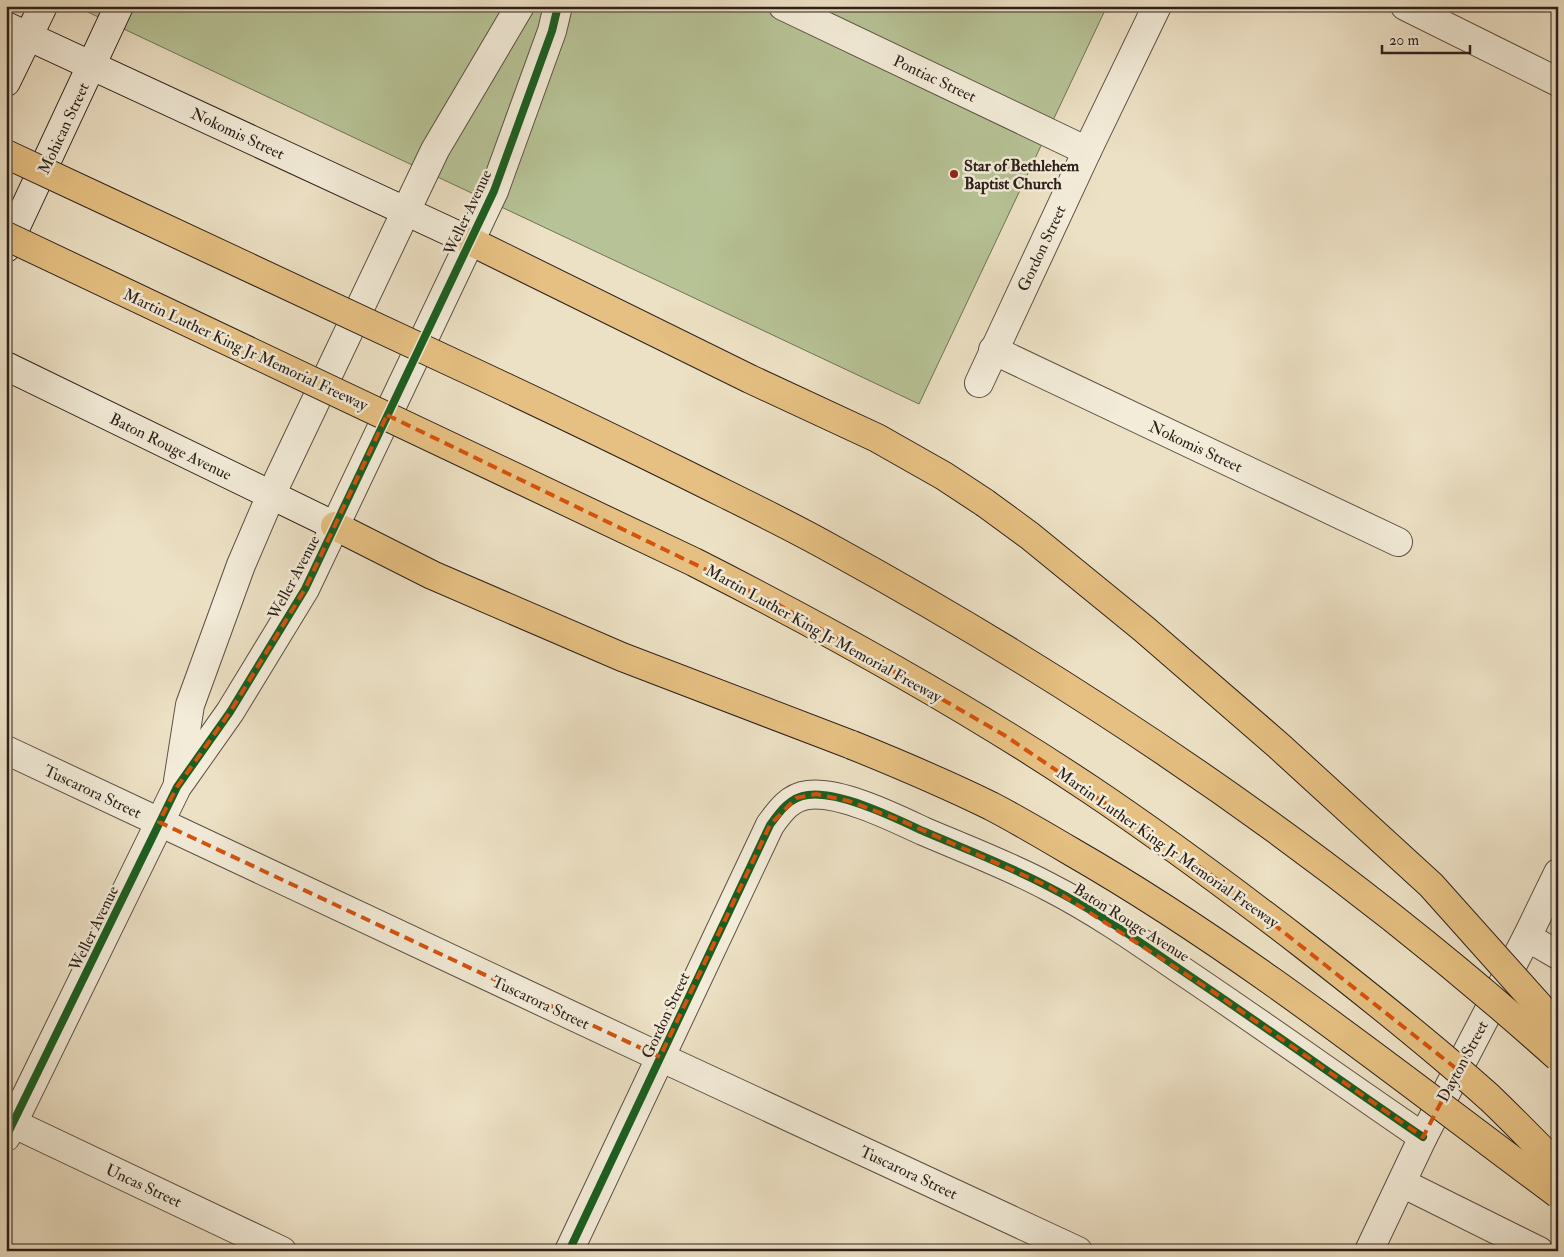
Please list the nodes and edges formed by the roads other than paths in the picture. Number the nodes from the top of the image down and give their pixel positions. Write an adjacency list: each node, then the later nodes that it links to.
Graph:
1 (43, 6): 8 (street)
2 (119, 6): 9 (street, Mohican Street)
3 (520, 6): 14 (street, Weller Avenue)
4 (558, 6): 16 (street, Weller Avenue)
5 (783, 6): 12 (street, Pontiac Street)
6 (1157, 6): 12 (street, Gordon Street)
7 (1405, 6): 11 (street)
8 (17, 31): 9 (street, Nokomis Street); 10 (street)
9 (93, 65): 14 (street, Nokomis Street); 17 (street, Mohican Street)
10 (6, 82)
11 (1558, 82)
12 (1087, 151): 18 (street, Gordon Street)
13 (6, 154): 33 (highway, bridge)
14 (405, 211): 16 (street, Nokomis Street); 21 (street, Weller Avenue)
15 (6, 236): 36 (highway, Martin Luther King Jr Memorial Freeway, bridge)
16 (470, 241): 22 (street, Weller Avenue); 31 (highway, bridge)
17 (6, 248)
18 (993, 350): 20 (street, Gordon Street); 23 (street, Nokomis Street)
19 (6, 366): 21 (street, Baton Rouge Avenue)
20 (979, 382)
21 (271, 494): 22 (street, Baton Rouge Avenue); 25 (street, Weller Avenue)
22 (335, 526): 25 (street, Weller Avenue); 38 (highway, bridge)
23 (1398, 542)
24 (6, 750): 27 (street, Tuscarora Street)
25 (177, 787): 27 (street, Weller Avenue)
26 (796, 798): 32 (street, Gordon Street); 35 (street, Baton Rouge Avenue)
27 (159, 822): 32 (street, Tuscarora Street); 34 (street, Weller Avenue)
28 (1558, 873): 29 (street, Dayton Street)
29 (1527, 937): 30 (street); 35 (street, Dayton Street)
30 (1558, 955)
31 (1558, 1027)
32 (660, 1057): 40 (street, Gordon Street); 41 (street, Tuscarora Street)
33 (1558, 1057)
34 (9, 1127): 39 (street, Uncas Street)
35 (1423, 1137): 37 (street, Dayton Street)
36 (1558, 1166)
37 (1402, 1183): 42 (street, Dayton Street); 43 (street)
38 (1558, 1194)
39 (282, 1251)
40 (569, 1251)
41 (1078, 1251)
42 (1370, 1251)
43 (1539, 1251)

